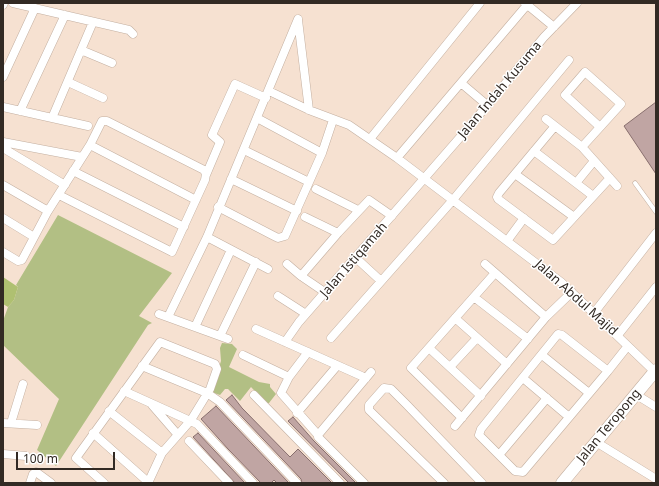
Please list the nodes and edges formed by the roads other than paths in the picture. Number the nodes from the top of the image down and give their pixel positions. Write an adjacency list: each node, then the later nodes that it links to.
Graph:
1 (13, 3): 5 (street)
2 (480, 3): 29 (street)
3 (577, 3): 8 (street, Jalan Indah Kusuma)
4 (526, 4): 8 (street); 15 (street)
5 (35, 8): 6 (street); 13 (street)
6 (65, 15): 7 (street); 20 (street)
7 (93, 22): 9 (street); 10 (street)
8 (554, 27): 18 (street, Jalan Indah Kusuma)
9 (133, 34)
10 (81, 50): 12 (street); 14 (street)
11 (569, 60): 56 (street)
12 (112, 63)
13 (3, 77)
14 (68, 82): 17 (street); 22 (street)
15 (460, 83): 18 (street); 38 (street)
16 (267, 94): 21 (street, Jalan Abdul Majid); 21 (street); 23 (street); 42 (street, Jalan Abdul Majid)
17 (103, 98)
18 (487, 105): 43 (street, Jalan Indah Kusuma)
19 (3, 107): 20 (street)
20 (20, 110): 22 (street)
21 (309, 110): 25 (street, Jalan Abdul Majid)
22 (52, 118): 26 (street)
23 (257, 118): 34 (street); 36 (street)
24 (546, 119): 27 (street)
25 (333, 120): 29 (street, Jalan Abdul Majid); 36 (street)
26 (88, 126)
27 (555, 126): 32 (street); 35 (street)
28 (600, 126): 28 (street); 32 (street)
29 (370, 139): 38 (street, Jalan Abdul Majid)
30 (3, 142): 37 (street)
31 (90, 145): 37 (street); 42 (street); 55 (street)
32 (582, 147): 39 (street)
33 (3, 148): 50 (street)
34 (244, 150): 45 (street); 46 (street)
35 (534, 151): 41 (street); 47 (street)
36 (322, 153): 46 (street)
37 (82, 157): 40 (street)
38 (397, 158): 43 (street, Jalan Abdul Majid)
39 (594, 161): 44 (street); 47 (street)
40 (73, 171): 50 (street); 67 (street)
41 (515, 174): 64 (street); 66 (street)
42 (206, 175): 55 (street)
43 (425, 178): 56 (street, Jalan Abdul Majid); 62 (street, Jalan Istiqamah)
44 (610, 178): 51 (street); 54 (street)
45 (231, 179): 57 (street); 60 (street)
46 (309, 182): 60 (street)
47 (576, 183): 54 (street)
48 (635, 183): 61 (lane)
49 (3, 184): 59 (street)
50 (65, 184): 53 (street)
51 (617, 186)
52 (316, 189): 58 (street)
53 (59, 195): 59 (street); 67 (street)
54 (593, 196): 64 (street)
55 (196, 200): 67 (street)
56 (452, 201): 72 (street, Jalan Abdul Majid); 82 (street)
57 (218, 207): 60 (street); 71 (street)
58 (358, 210): 62 (street); 68 (street)
59 (48, 211): 70 (street)
60 (297, 211)
61 (656, 212)
62 (392, 216): 75 (street, Jalan Istiqamah)
63 (305, 217): 68 (street)
64 (574, 217): 66 (street)
65 (3, 218): 70 (street)
66 (524, 218): 72 (street)
67 (184, 226)
68 (338, 233): 81 (street)
69 (656, 233): 88 (street)
70 (34, 236): 74 (street)
71 (207, 237): 73 (street); 91 (street)
72 (507, 241): 84 (street, Jalan Abdul Majid)
73 (232, 250): 76 (street); 94 (street)
74 (3, 252)
75 (356, 258): 82 (street); 85 (street, Jalan Istiqamah)
76 (256, 262): 79 (street); 94 (street)
77 (287, 264): 81 (street)
78 (485, 264): 80 (street)
79 (268, 269)
80 (495, 273): 87 (street); 92 (street)
81 (301, 276): 85 (street)
82 (381, 281): 97 (street)
83 (656, 287): 96 (street)
84 (572, 292): 88 (street, Jalan Abdul Majid); 92 (street)
85 (326, 293): 90 (street, Jalan Istiqamah)
86 (278, 296): 90 (street)
87 (474, 297): 93 (street); 99 (street)
88 (594, 313): 96 (street, Jalan Abdul Majid)
89 (159, 314): 91 (street)
90 (306, 314): 100 (street, Jalan Istiqamah)
91 (168, 317): 94 (street)
92 (546, 317): 99 (street)
93 (455, 318): 98 (street); 102 (street)
94 (195, 327)
95 (256, 329): 100 (street)
96 (618, 335): 101 (street, Jalan Abdul Majid)
97 (331, 338)
98 (477, 338): 106 (street); 109 (street)
99 (528, 339): 106 (street)
100 (284, 342): 103 (street)
101 (627, 347): 110 (street); 111 (street, Jalan Abdul Majid)
102 (429, 348): 109 (street); 127 (street)
103 (308, 352): 108 (street); 112 (street)
104 (243, 355): 112 (street)
105 (542, 355): 110 (street); 113 (street); 116 (street)
106 (507, 364): 120 (street)
107 (142, 366): 115 (street); 117 (street); 117 (street)
108 (337, 366): 125 (street); 134 (street)
109 (450, 367): 120 (street)
110 (608, 371): 116 (street)
111 (656, 371): 118 (main road, Jalan Teropong)
112 (289, 377): 125 (street)
113 (523, 378): 121 (street); 139 (street)
114 (23, 384): 129 (street)
115 (124, 391): 122 (street); 124 (street)
116 (589, 393): 126 (street)
117 (207, 394): 128 (street); 148 (street)
118 (635, 394): 123 (street); 136 (main road, Jalan Teropong)
119 (254, 395): 149 (street)
120 (481, 396): 127 (street)
121 (547, 398): 126 (street); 139 (street)
122 (150, 403): 128 (street); 133 (street)
123 (656, 407)
124 (109, 411): 132 (street); 137 (street)
125 (297, 413): 134 (street)
126 (569, 417): 139 (street)
127 (462, 418): 131 (street)
128 (191, 420): 133 (street); 147 (street)
129 (7, 423): 130 (street)
130 (37, 425)
131 (455, 426)
132 (93, 433): 142 (street); 145 (street)
133 (178, 435): 137 (street)
134 (318, 435): 150 (street)
135 (189, 441): 146 (street)
136 (596, 442): 141 (street); 153 (main road, Jalan Teropong)
137 (162, 453): 142 (street)
138 (3, 454): 140 (street)
139 (499, 455)
140 (26, 456)
141 (656, 479)
142 (148, 482)
143 (30, 483): 144 (street)
144 (51, 483)
145 (104, 483)
146 (229, 483)
147 (253, 483)
148 (297, 483)
149 (340, 483)
150 (364, 483)
151 (444, 483): 152 (street)
152 (482, 483)
153 (562, 483)

